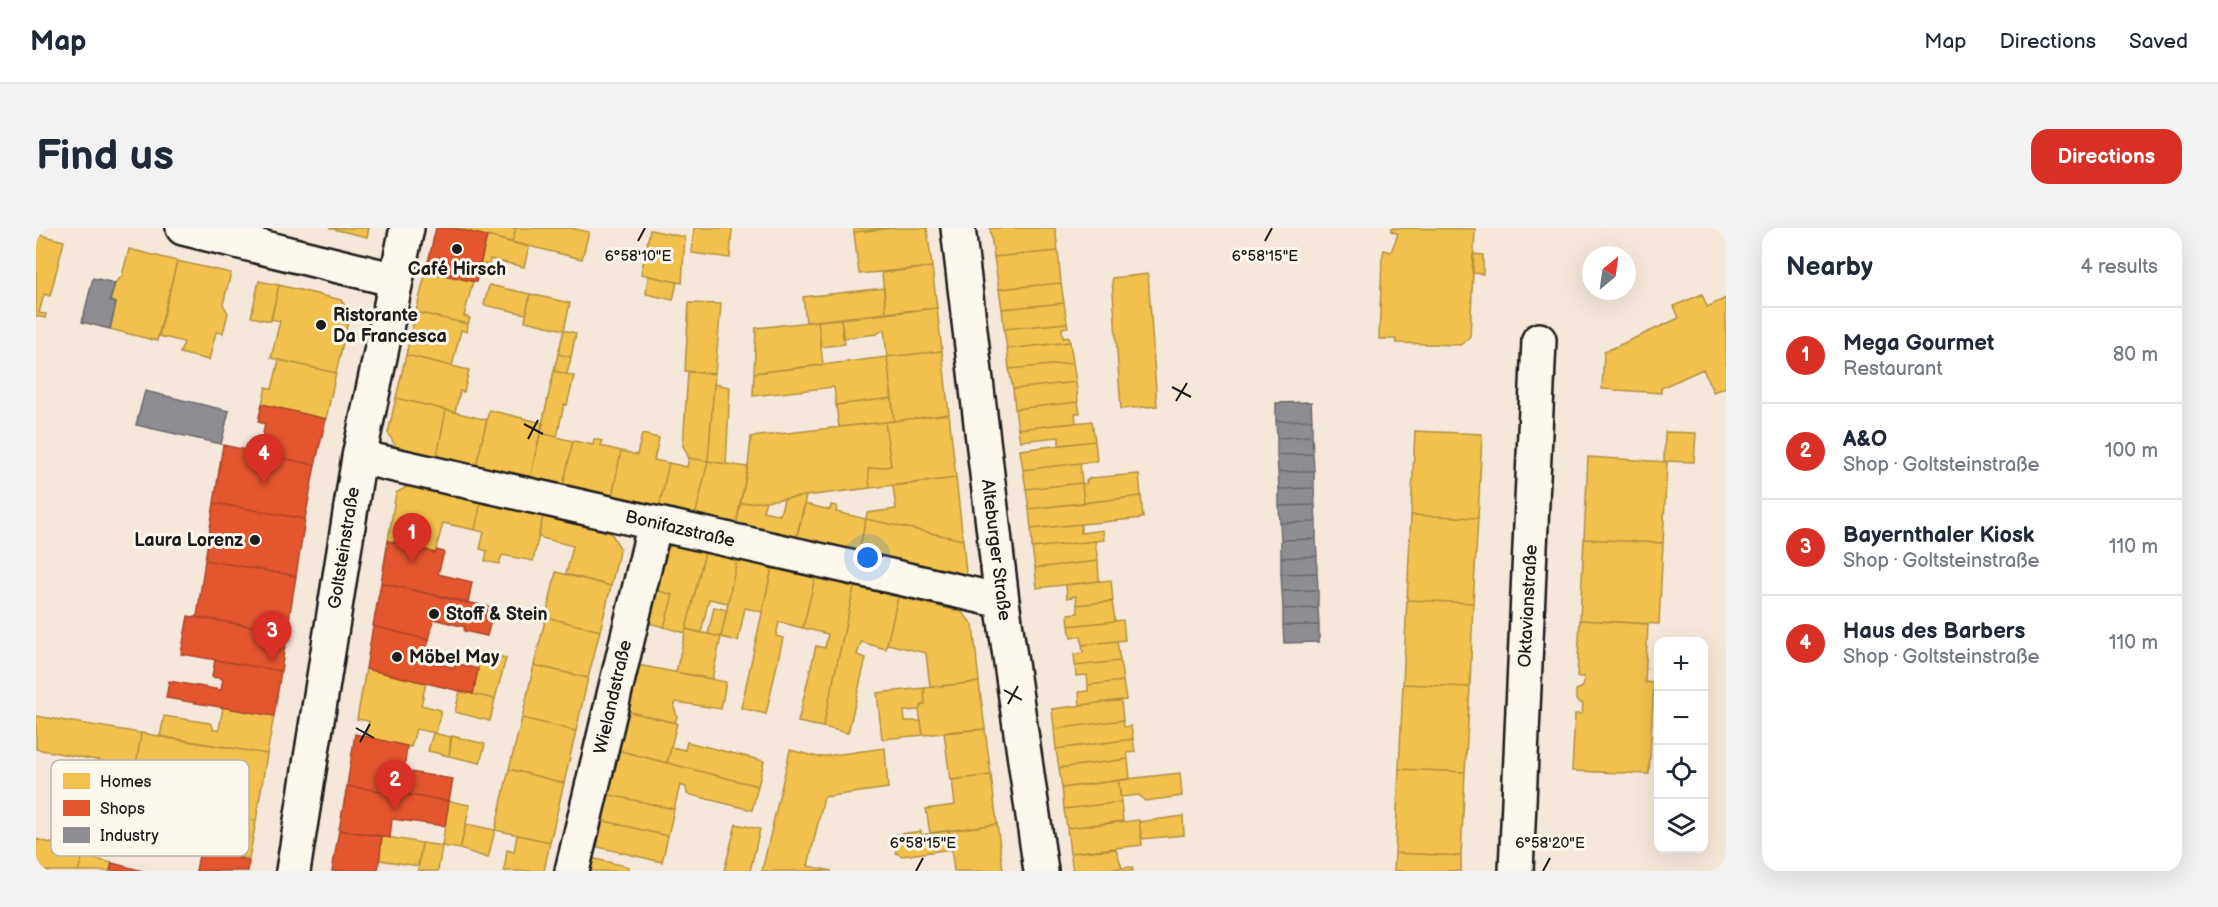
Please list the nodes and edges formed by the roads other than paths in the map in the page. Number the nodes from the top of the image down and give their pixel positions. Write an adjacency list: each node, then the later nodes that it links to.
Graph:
1 (183, 228): 4 (street)
2 (407, 228): 4 (street, Goltsteinstraße)
3 (958, 228): 8 (street, Alteburger Straße)
4 (396, 280): 6 (street, Goltsteinstraße)
5 (1539, 340): 12 (street, Oktavianstraße)
6 (359, 457): 7 (street, Bonifazstraße); 9 (street, Goltsteinstraße)
7 (655, 524): 8 (street, Bonifazstraße); 10 (street, Wielandstraße)
8 (1002, 601): 11 (street, Alteburger Straße)
9 (293, 871)
10 (572, 871)
11 (1041, 871)
12 (1516, 871)

